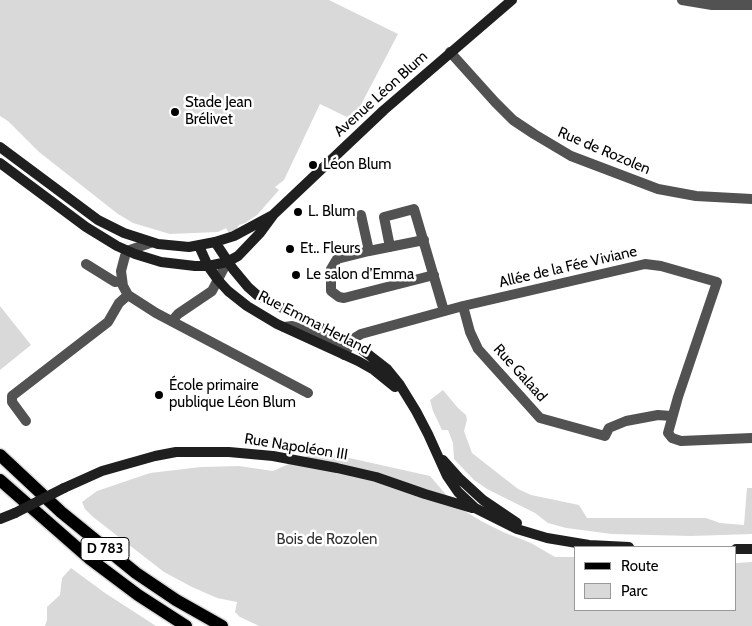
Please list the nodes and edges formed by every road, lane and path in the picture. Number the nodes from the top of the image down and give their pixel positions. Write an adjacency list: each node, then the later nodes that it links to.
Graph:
1 (512, 0): 4 (street, Avenue Léon Blum)
2 (682, 0): 3 (street)
3 (752, 5)
4 (450, 52): 7 (street, Rue de Rozolen); 8 (street, Avenue Léon Blum)
5 (0, 147): 11 (street, Avenue Léon Blum)
6 (0, 163): 15 (street, Avenue Léon Blum)
7 (752, 199)
8 (274, 214): 12 (street, Avenue Léon Blum); 17 (street, Avenue Léon Blum)
9 (361, 215): 16 (street)
10 (424, 240): 14 (street); 14 (street); 20 (street)
11 (150, 242): 13 (street, Avenue Léon Blum); 15 (street)
12 (216, 242): 13 (street, Avenue Léon Blum); 17 (street, Rue Emma Herland)
13 (199, 246): 19 (street, Rue Emma Herland)
14 (390, 247): 16 (street)
15 (128, 251): 19 (street, Avenue Léon Blum); 22 (street)
16 (370, 251): 20 (street)
17 (228, 262): 19 (street, Avenue Léon Blum); 21 (street, Avenue Léon Blum); 27 (street, Rue Emma Herland)
18 (86, 264): 22 (street)
19 (208, 266): 21 (street, Rue Emma Herland)
20 (434, 275): 25 (street)
21 (218, 280): 26 (street, Avenue Léon Blum); 27 (street, Rue Emma Herland)
22 (122, 281): 23 (street)
23 (128, 295): 26 (street); 30 (street)
24 (463, 306): 25 (street); 29 (street, Rue Galaad); 29 (street, Allée de la Fée Viviane)
25 (444, 311): 27 (street)
26 (172, 321): 28 (street)
27 (347, 349): 32 (street, Rue Emma Herland)
28 (308, 393)
29 (671, 416): 31 (street)
30 (26, 421)
31 (752, 438)
32 (434, 449): 35 (street, Rue Emma Herland); 36 (street, Rue Emma Herland)
33 (0, 455): 43 (main road, D 783)
34 (0, 480): 42 (main road, D 783)
35 (474, 508): 36 (street, Rue Napoléon III); 37 (street, Rue Napoléon III, bridge); 38 (street, Rue Napoléon III)
36 (504, 516): 38 (street, Rue Emma Herland)
37 (0, 519)
38 (540, 536): 39 (street)
39 (611, 546)
40 (737, 549): 41 (street)
41 (752, 549)
42 (186, 626)
43 (222, 626)

